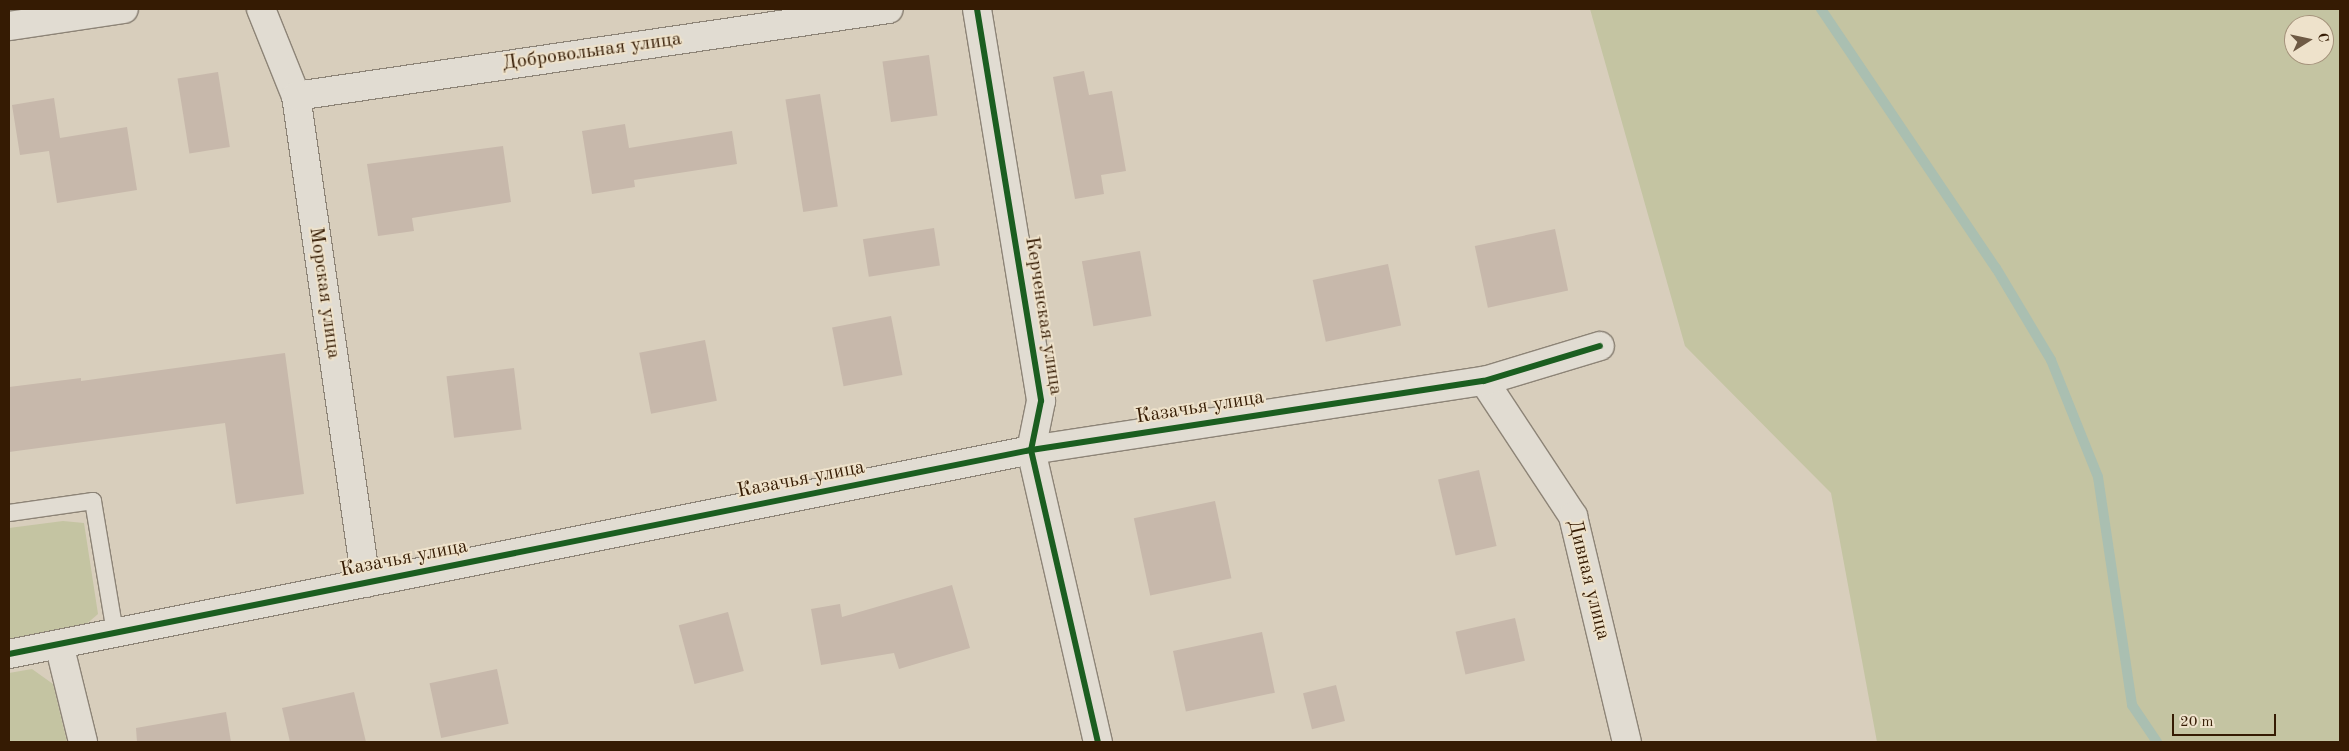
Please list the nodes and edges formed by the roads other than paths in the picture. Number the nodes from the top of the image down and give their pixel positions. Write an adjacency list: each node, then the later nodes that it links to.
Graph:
1 (124, 9): 5 (street)
2 (261, 9): 6 (street, Морская улица)
3 (888, 9): 6 (street, Добровольная улица)
4 (977, 9): 9 (street, Керченская улица)
5 (9, 26)
6 (296, 96): 11 (street, Морская улица)
7 (1600, 346): 8 (street, Казачья улица)
8 (1484, 382): 9 (street, Казачья улица); 17 (street, Дивная улица)
9 (1031, 450): 11 (street, Казачья улица); 16 (street, Керченская улица)
10 (9, 513): 12 (lane)
11 (366, 583): 12 (street, Казачья улица)
12 (115, 633): 13 (street, Казачья улица)
13 (59, 644): 14 (street, Казачья улица); 15 (street)
14 (9, 654)
15 (83, 742)
16 (1098, 742)
17 (1627, 742)

